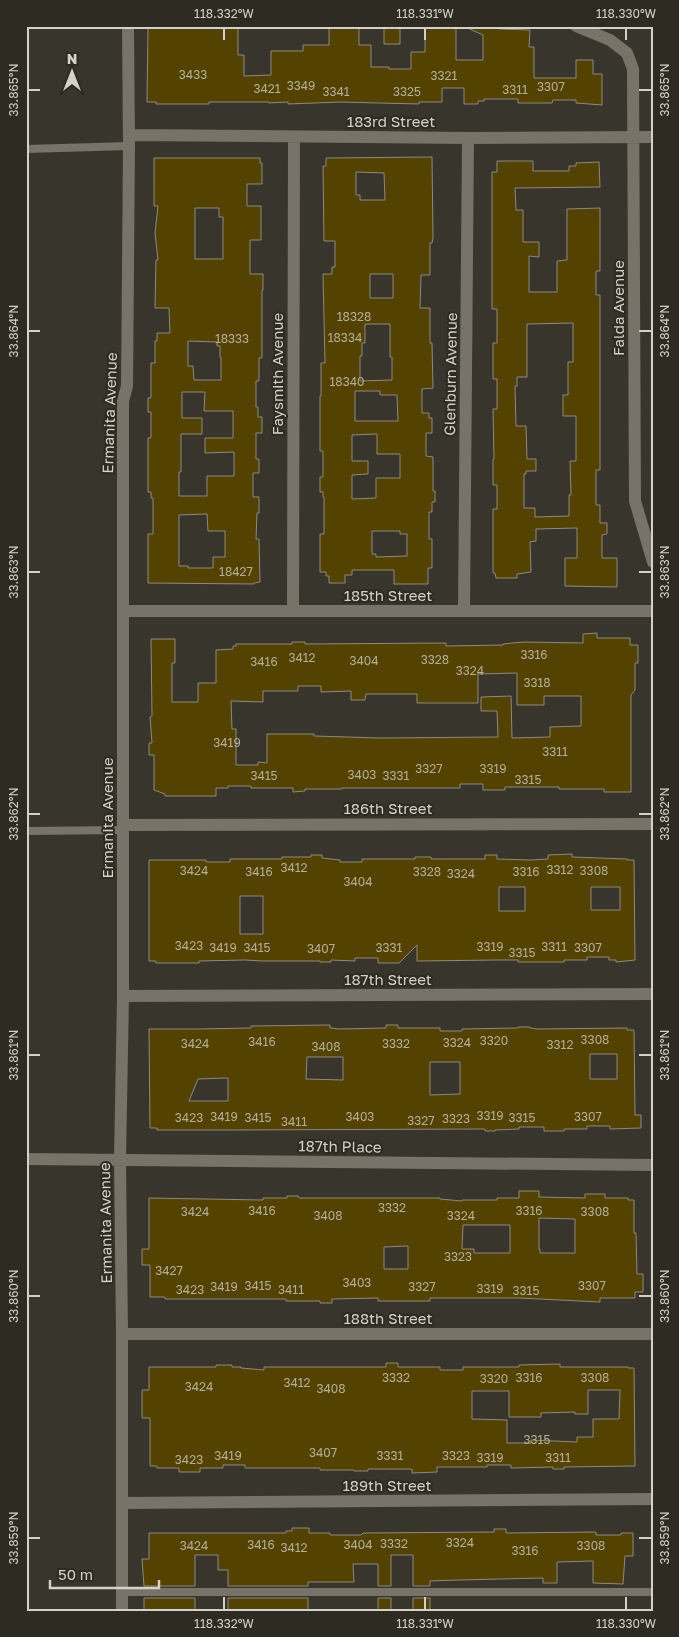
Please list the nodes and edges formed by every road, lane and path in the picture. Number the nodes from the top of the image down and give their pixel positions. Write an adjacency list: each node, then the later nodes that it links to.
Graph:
1 (128, 26): 7 (street, Ermanita Avenue)
2 (576, 26): 4 (street, Falda Avenue)
3 (294, 137): 6 (street, 183rd Street); 7 (street, 183rd Street); 11 (street, Faysmith Avenue)
4 (633, 137): 5 (street, 183rd Street); 6 (street, 183rd Street); 9 (street, Falda Avenue)
5 (653, 137)
6 (468, 138): 12 (street, Glenburn Avenue)
7 (129, 140): 8 (lane); 10 (street, Ermanita Avenue)
8 (26, 149)
9 (653, 562)
10 (124, 611): 11 (street, 185th Street); 15 (street, Ermanita Avenue)
11 (293, 611): 12 (street, 185th Street)
12 (464, 611): 13 (street, 185th Street)
13 (653, 611)
14 (653, 824): 15 (street, 186th Street)
15 (123, 828): 16 (lane); 18 (street, Ermanita Avenue)
16 (26, 831)
17 (653, 994): 18 (street, 187th Street)
18 (123, 996): 20 (street, Ermanita Avenue)
19 (26, 1159): 20 (street, 187th Place)
20 (120, 1159): 21 (street, 187th Place); 22 (street, Ermanita Avenue)
21 (653, 1165)
22 (122, 1334): 23 (street, 188th Street); 25 (street, Ermanita Avenue)
23 (653, 1334)
24 (653, 1499): 25 (street, 189th Street)
25 (122, 1503): 26 (street, Ermanita Avenue)
26 (122, 1592): 27 (lane); 28 (street, Ermanita Avenue)
27 (653, 1592)
28 (122, 1611)

